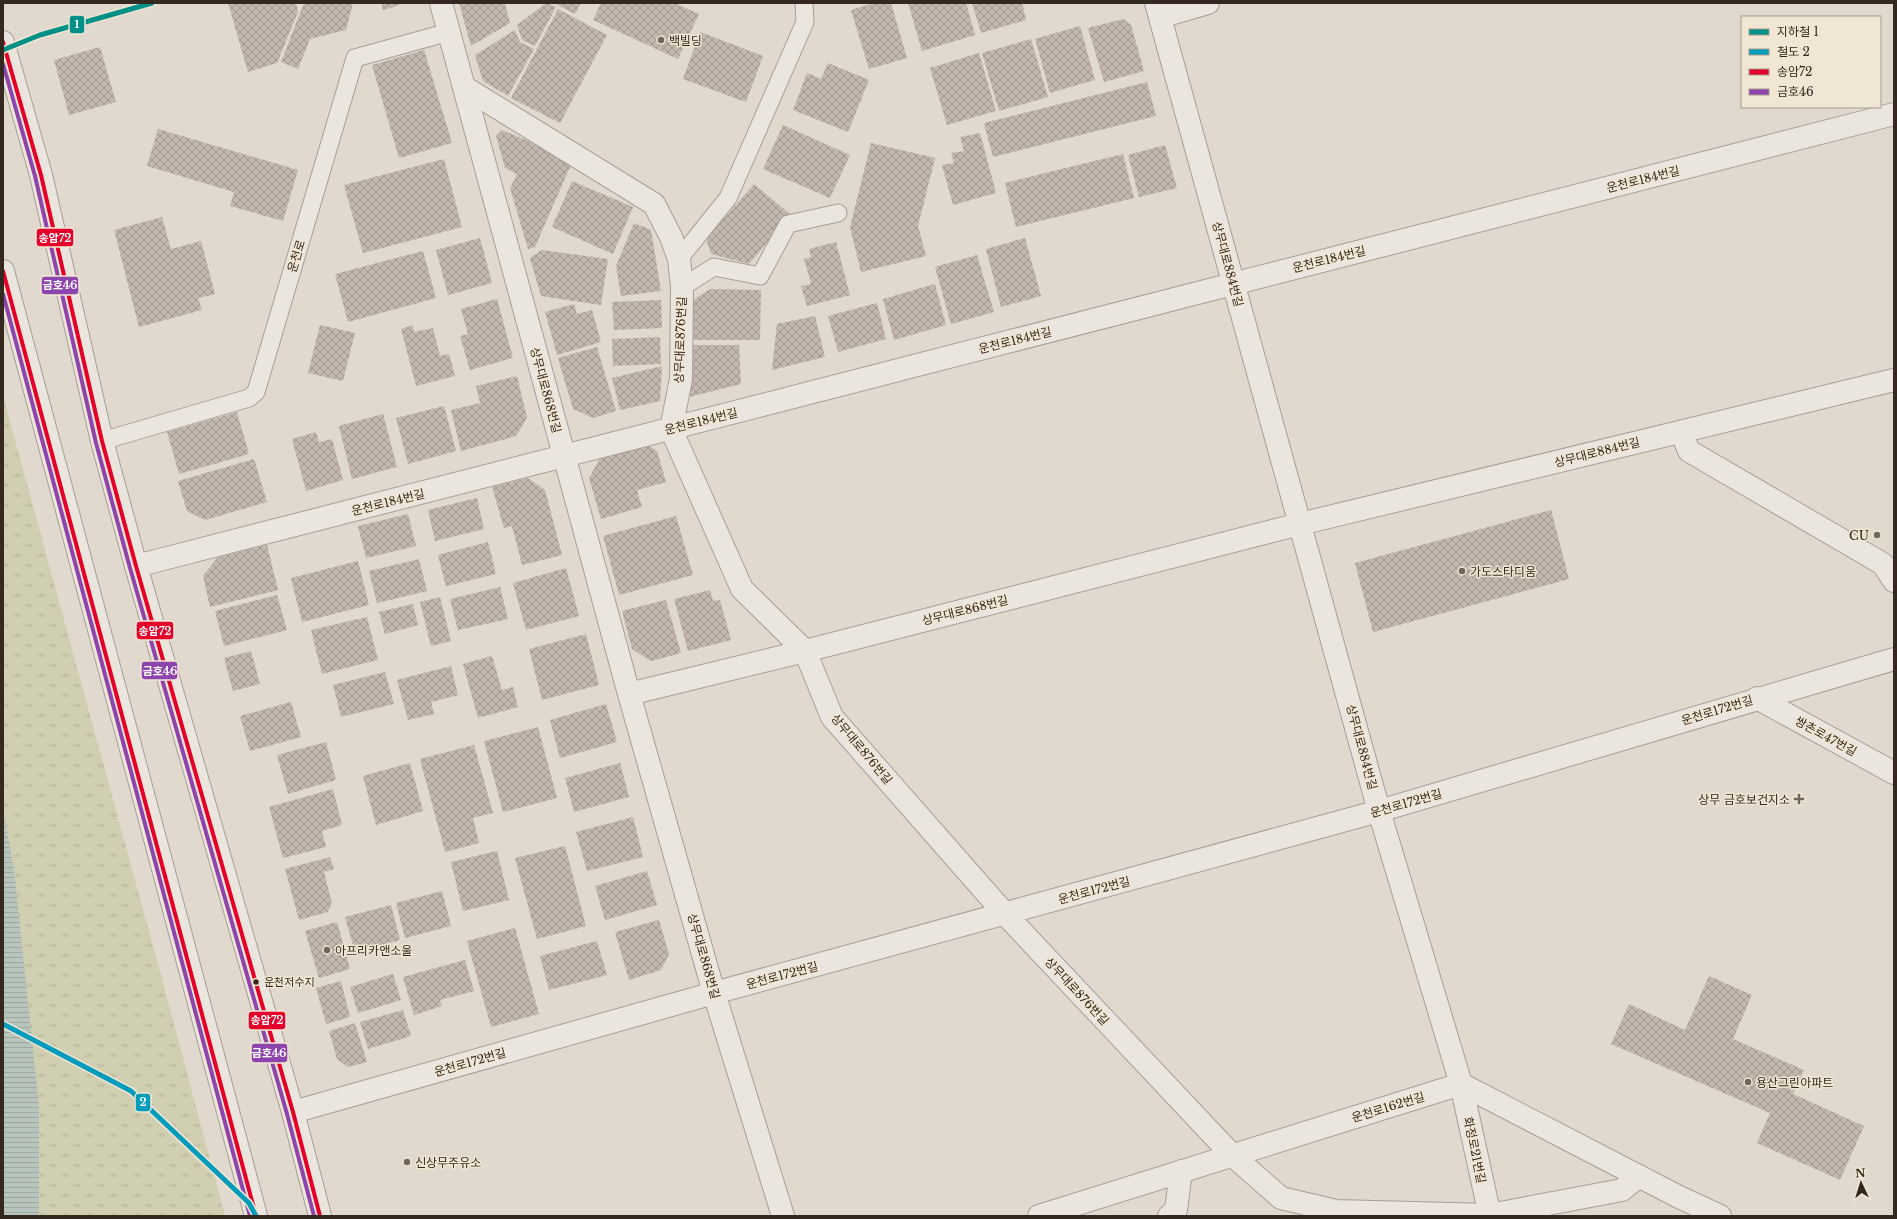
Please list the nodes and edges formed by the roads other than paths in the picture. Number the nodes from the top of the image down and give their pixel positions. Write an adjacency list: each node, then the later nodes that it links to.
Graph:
1 (441, 3): 5 (street, 상무대로868번길)
2 (804, 3): 10 (lane)
3 (1208, 3): 4 (street)
4 (1158, 10): 12 (street, 상무대로884번길)
5 (449, 32): 7 (street, 상무대로868번길); 17 (lane, 운천로)
6 (3, 42): 17 (street)
7 (464, 87): 10 (street); 18 (street, 상무대로868번길)
8 (1894, 114): 12 (street, 운천로184번길)
9 (838, 213): 13 (lane)
10 (679, 259): 13 (street, 상무대로876번길)
11 (3, 271): 35 (street)
12 (1233, 284): 15 (street, 운천로184번길); 19 (street, 상무대로884번길)
13 (682, 287): 15 (street, 상무대로876번길)
14 (1894, 380): 16 (street, 상무대로884번길)
15 (670, 429): 18 (street, 운천로184번길); 22 (street, 상무대로876번길)
16 (1681, 432): 19 (street, 상무대로884번길); 21 (street)
17 (102, 441): 20 (street)
18 (564, 456): 20 (street, 운천로184번길); 24 (street, 상무대로868번길)
19 (1300, 524): 22 (street, 상무대로868번길); 27 (street, 상무대로884번길)
20 (136, 566): 31 (street)
21 (1894, 581)
22 (805, 651): 24 (street, 상무대로868번길); 28 (street, 상무대로876번길)
23 (1894, 659): 25 (street, 운천로172번길)
24 (629, 694): 29 (street, 상무대로868번길)
25 (1757, 698): 26 (street, 쌍촌로47번길); 27 (street, 운천로172번길)
26 (1894, 773)
27 (1379, 811): 28 (street, 운천로172번길); 30 (street, 상무대로884번길)
28 (1005, 914): 29 (street, 운천로172번길); 32 (street, 상무대로876번길)
29 (714, 993): 31 (street, 운천로172번길); 37 (street, 상무대로868번길)
30 (1461, 1084): 32 (street, 운천로162번길); 34 (street); 40 (street, 화정로21번길)
31 (293, 1112): 36 (street)
32 (1232, 1155): 33 (street, 운천로162번길); 40 (street)
33 (1181, 1171): 38 (street, 운천로162번길); 39 (street)
34 (1639, 1176): 40 (street); 41 (street)
35 (256, 1216)
36 (320, 1216)
37 (783, 1216)
38 (1039, 1216)
39 (1169, 1216)
40 (1490, 1216)
41 (1720, 1216)

